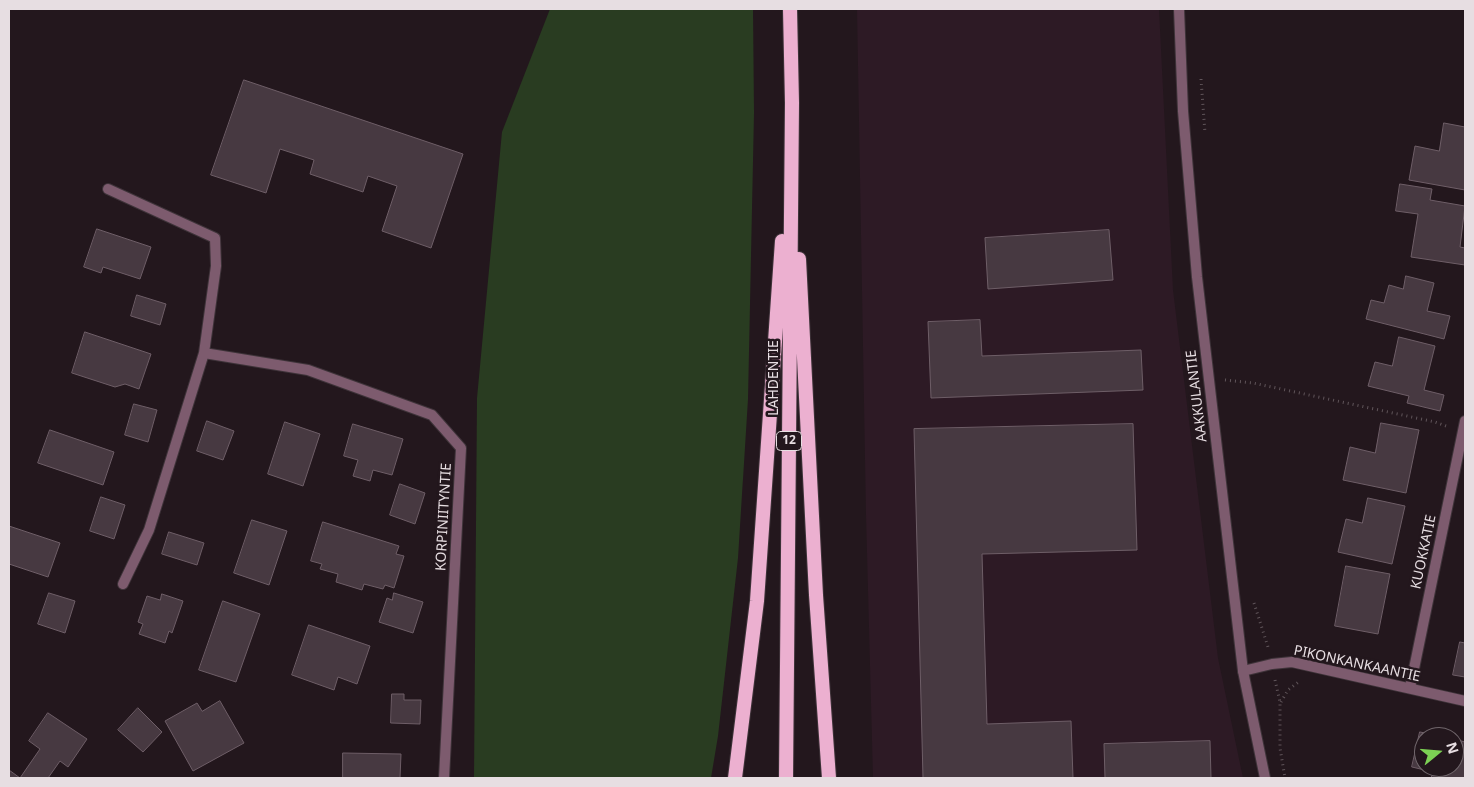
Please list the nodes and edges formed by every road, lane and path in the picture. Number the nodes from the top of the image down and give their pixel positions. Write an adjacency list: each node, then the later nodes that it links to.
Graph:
1 (790, 9): 4 (highway, LAHDENTIE / 12)
2 (1179, 9): 15 (street, AAKKULANTIE)
3 (1201, 78): 5 (path)
4 (792, 103): 20 (highway); 21 (highway, LAHDENTIE / 12); 22 (highway)
5 (1205, 138)
6 (108, 189): 7 (street)
7 (204, 352): 11 (street); 19 (street, KORPINIITYNTIE)
8 (1222, 380): 10 (path)
9 (1465, 421): 10 (street, KUOKKATIE)
10 (1464, 433): 16 (street, KUOKKATIE)
11 (122, 584)
12 (1253, 600): 13 (path)
13 (1272, 664): 14 (street, PIKONKANKAANTIE); 15 (street, PIKONKANKAANTIE); 18 (path)
14 (1316, 667): 16 (street, PIKONKANKAANTIE); 18 (path)
15 (1243, 671): 23 (street, AAKKULANTIE)
16 (1410, 688): 17 (street, PIKONKANKAANTIE)
17 (1465, 701)
18 (1280, 702): 24 (path)
19 (444, 778)
20 (735, 778)
21 (786, 778)
22 (829, 778)
23 (1265, 778)
24 (1285, 778)

